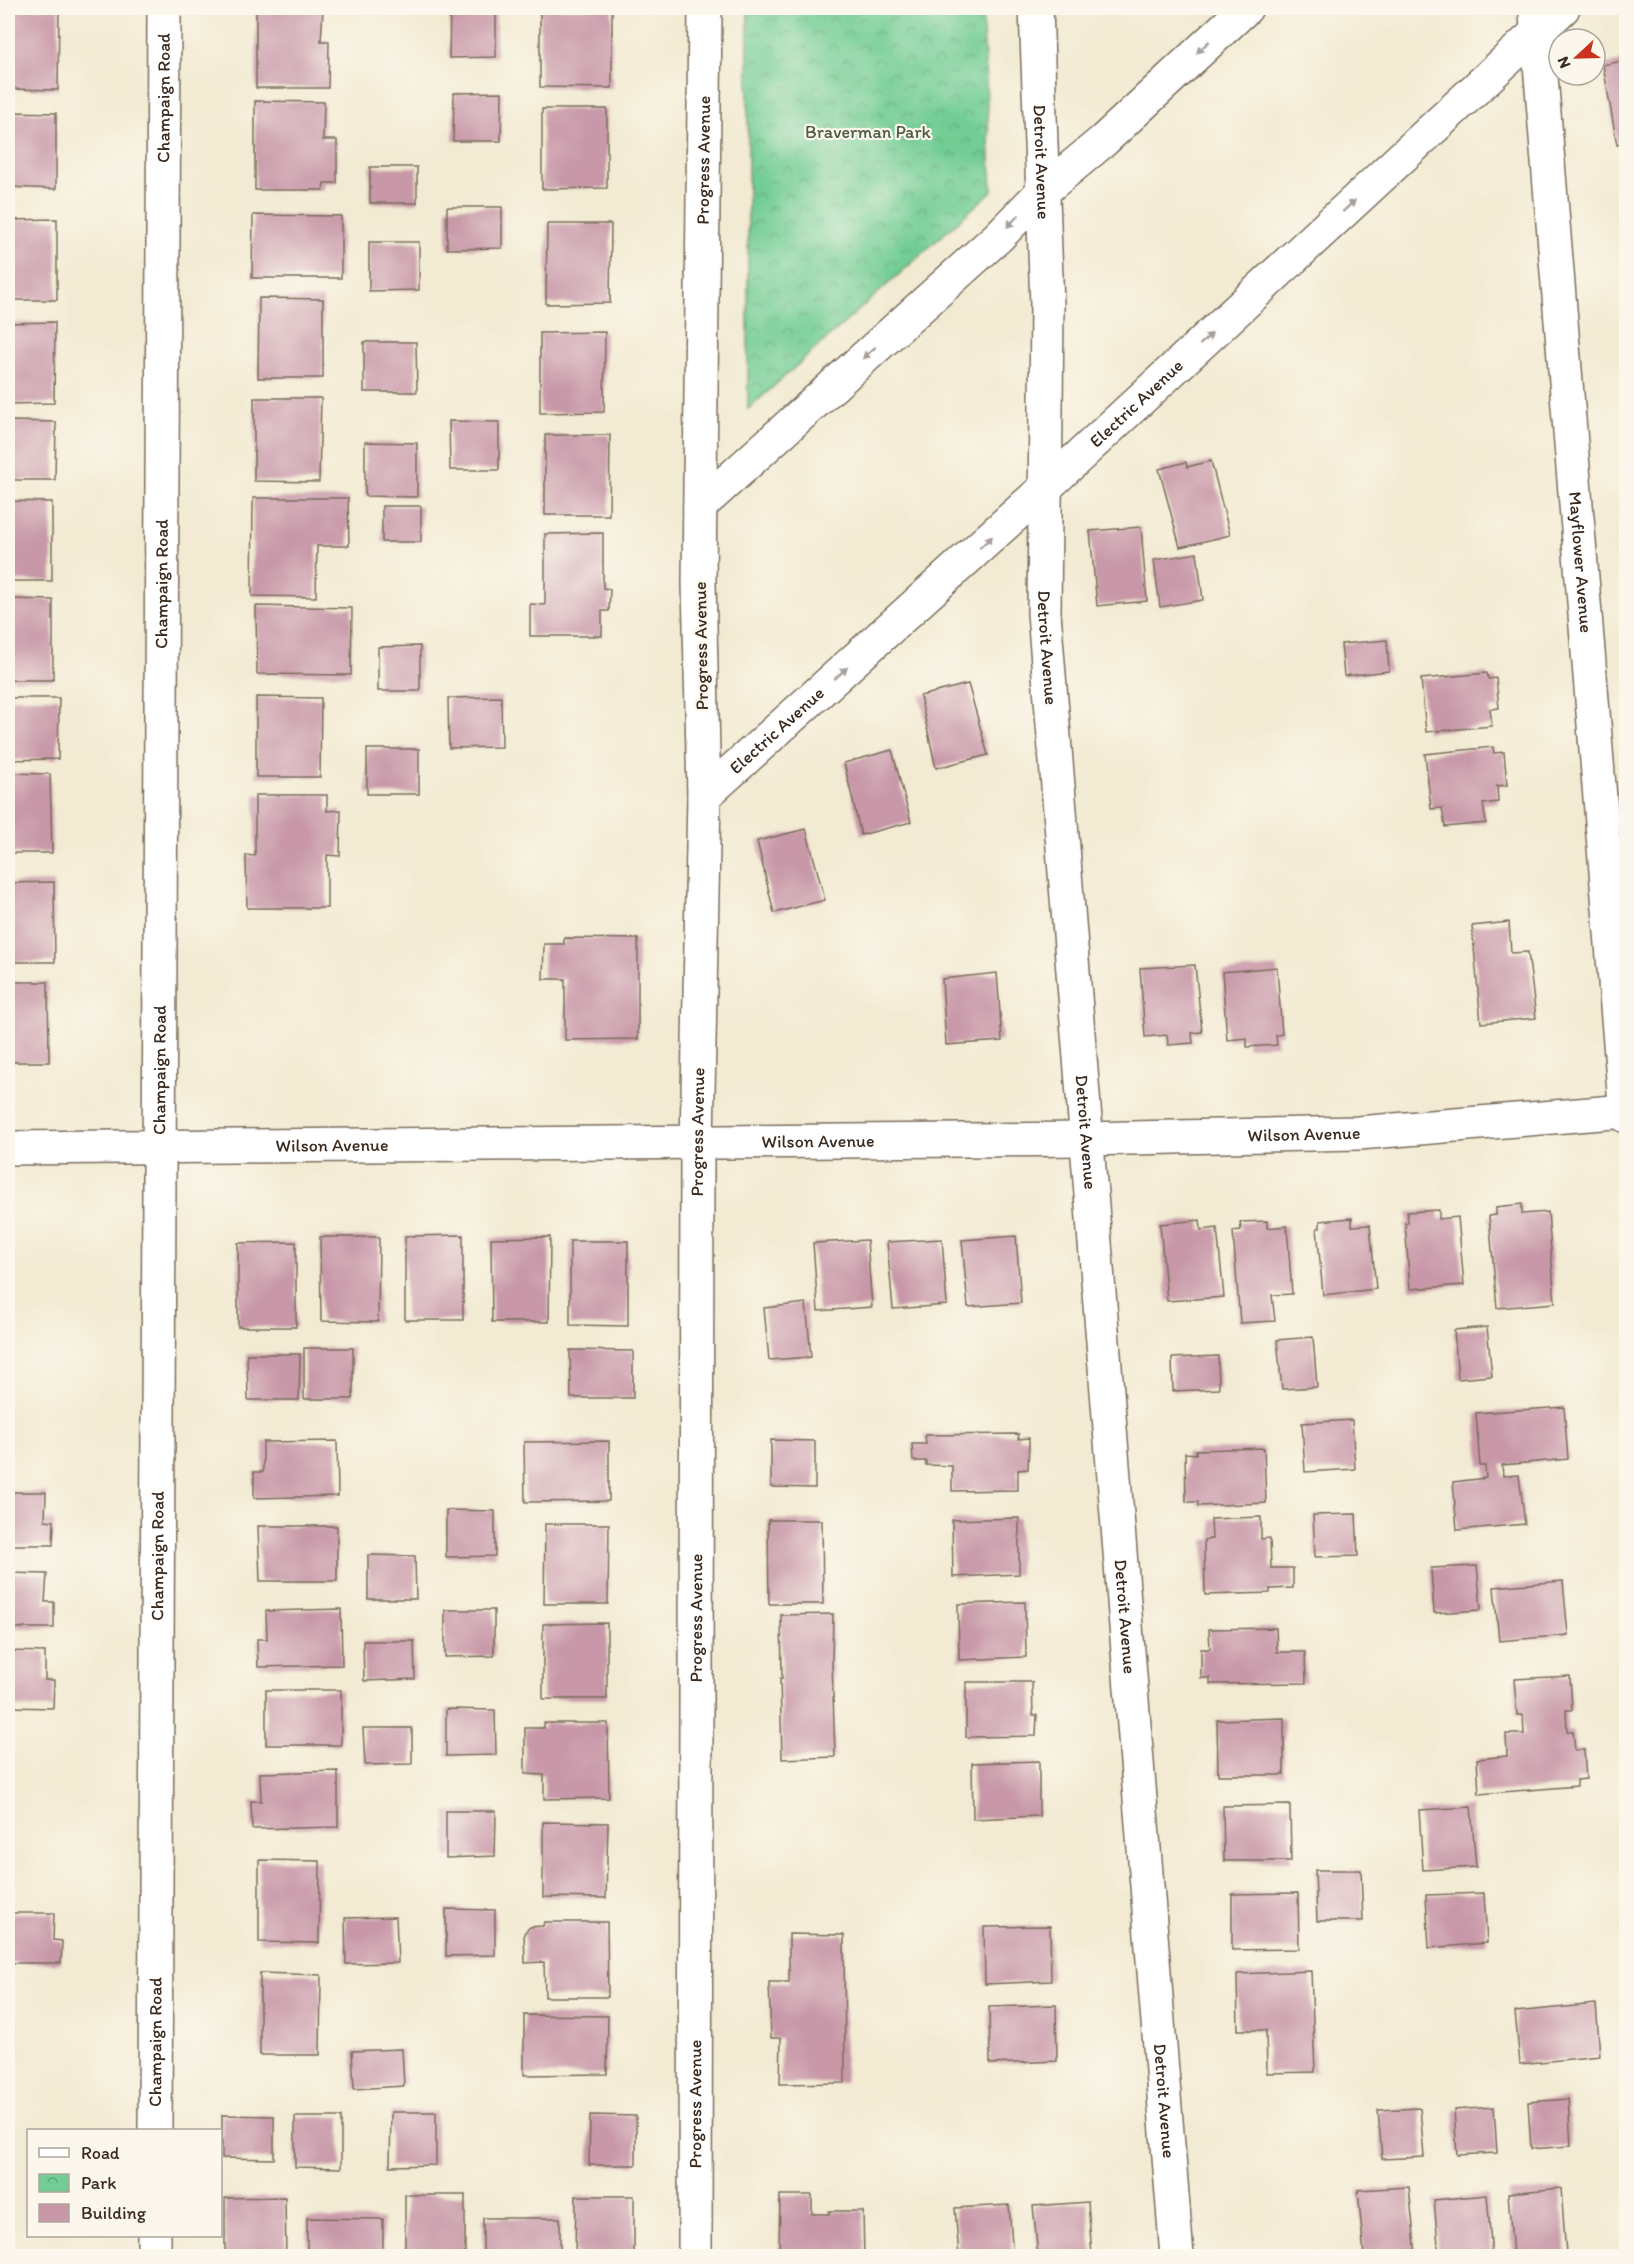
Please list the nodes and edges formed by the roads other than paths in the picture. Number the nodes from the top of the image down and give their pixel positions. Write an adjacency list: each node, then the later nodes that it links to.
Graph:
1 (165, 8): 15 (street, Champaign Road)
2 (705, 8): 9 (street, Progress Avenue)
3 (1036, 8): 7 (street, Detroit Avenue)
4 (1246, 8): 7 (street, one-way to 7)
5 (1563, 8): 6 (street, Electric Avenue)
6 (1536, 19): 8 (street, Electric Avenue, one-way to 6); 11 (street, Mayflower Avenue)
7 (1044, 190): 8 (street, Detroit Avenue); 9 (street, one-way to 9)
8 (1045, 488): 10 (street, Electric Avenue, one-way to 8); 13 (street, Detroit Avenue)
9 (700, 506): 10 (street, Progress Avenue)
10 (704, 796): 14 (street, Progress Avenue)
11 (1626, 1111): 12 (street, Mayflower Avenue); 13 (street, Wilson Avenue)
12 (1626, 1116)
13 (1085, 1139): 14 (street, Wilson Avenue); 21 (street, Detroit Avenue)
14 (697, 1142): 15 (street, Wilson Avenue); 20 (street, Progress Avenue)
15 (160, 1147): 16 (street, Wilson Avenue); 17 (street, Champaign Road)
16 (8, 1148)
17 (155, 2129)
18 (154, 2237): 19 (street)
19 (154, 2256)
20 (695, 2256)
21 (1177, 2256)

